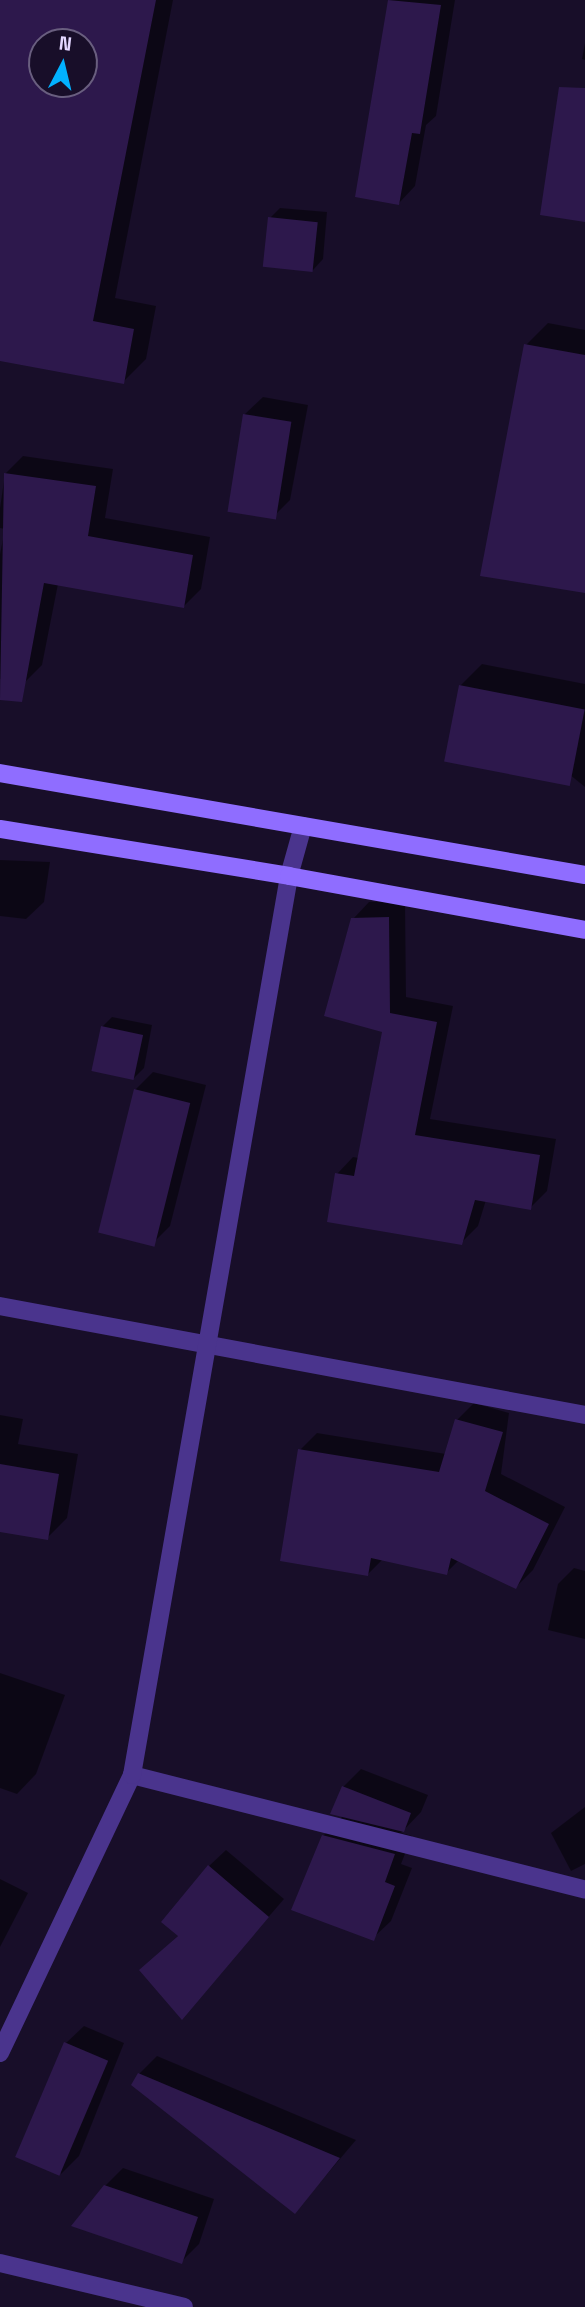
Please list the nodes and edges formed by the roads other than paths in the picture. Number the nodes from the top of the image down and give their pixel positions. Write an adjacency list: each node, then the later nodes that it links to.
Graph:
1 (0, 772): 2 (street)
2 (303, 826): 4 (street); 5 (street)
3 (0, 829): 5 (street)
4 (585, 875)
5 (289, 876): 6 (street); 8 (street)
6 (585, 930)
7 (0, 1306): 8 (street)
8 (207, 1345): 9 (street); 10 (street)
9 (585, 1415)
10 (132, 1775): 11 (street); 12 (street)
11 (585, 1890)
12 (0, 2053)
13 (0, 2263): 14 (street)
14 (184, 2307)

